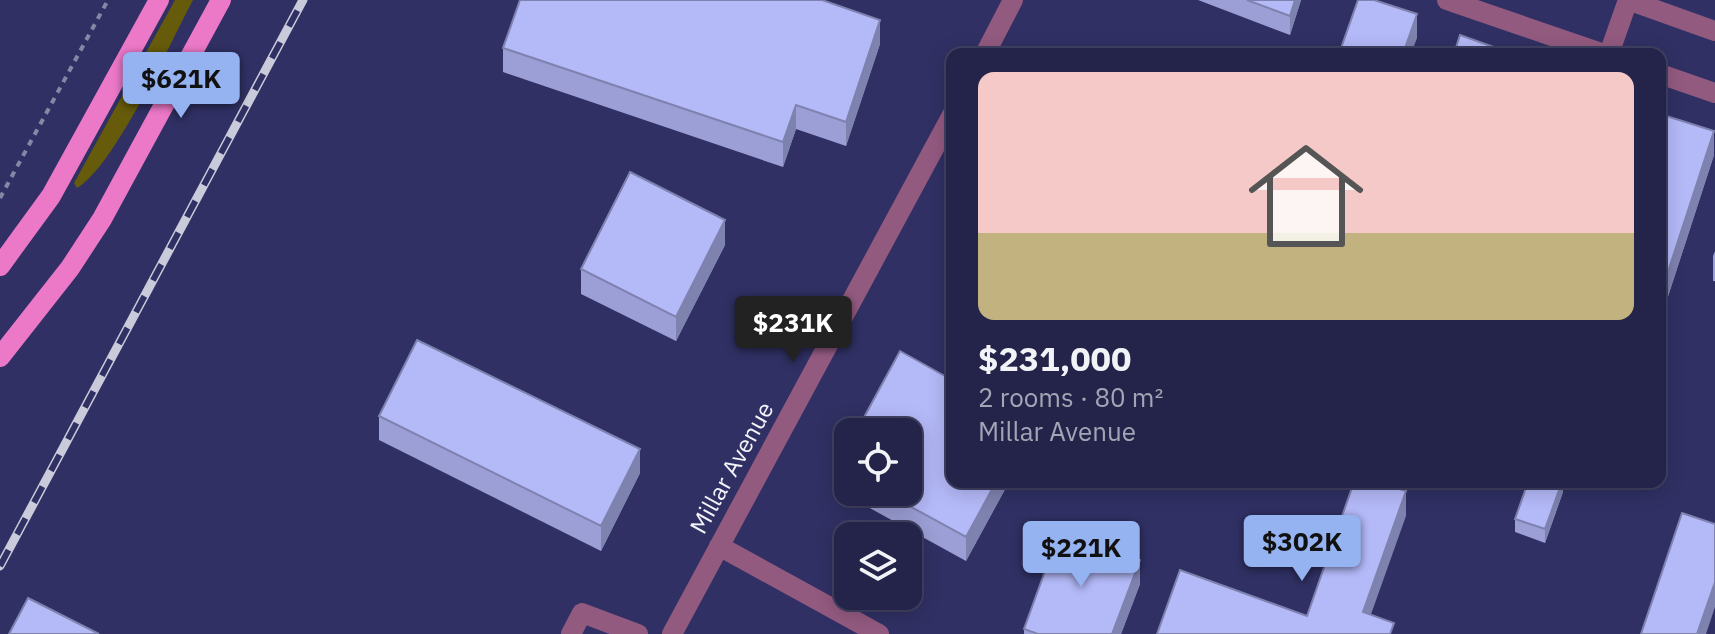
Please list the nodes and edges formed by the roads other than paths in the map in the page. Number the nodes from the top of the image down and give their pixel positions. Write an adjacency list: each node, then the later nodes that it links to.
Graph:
1 (159, 0): 14 (main road)
2 (221, 0): 15 (main road)
3 (1013, 0): 8 (street)
4 (1447, 0): 6 (street)
5 (1628, 0): 7 (street); 10 (street)
6 (1496, 8): 9 (street)
7 (1715, 31)
8 (988, 48)
9 (1592, 48)
10 (1608, 48)
11 (1666, 76): 12 (street)
12 (1715, 93)
13 (946, 126): 16 (street, Millar Avenue)
14 (0, 266)
15 (0, 357)
16 (719, 546): 19 (street, Millar Avenue); 20 (street)
17 (571, 634): 18 (street)
18 (638, 634)
19 (672, 634)
20 (879, 634)

